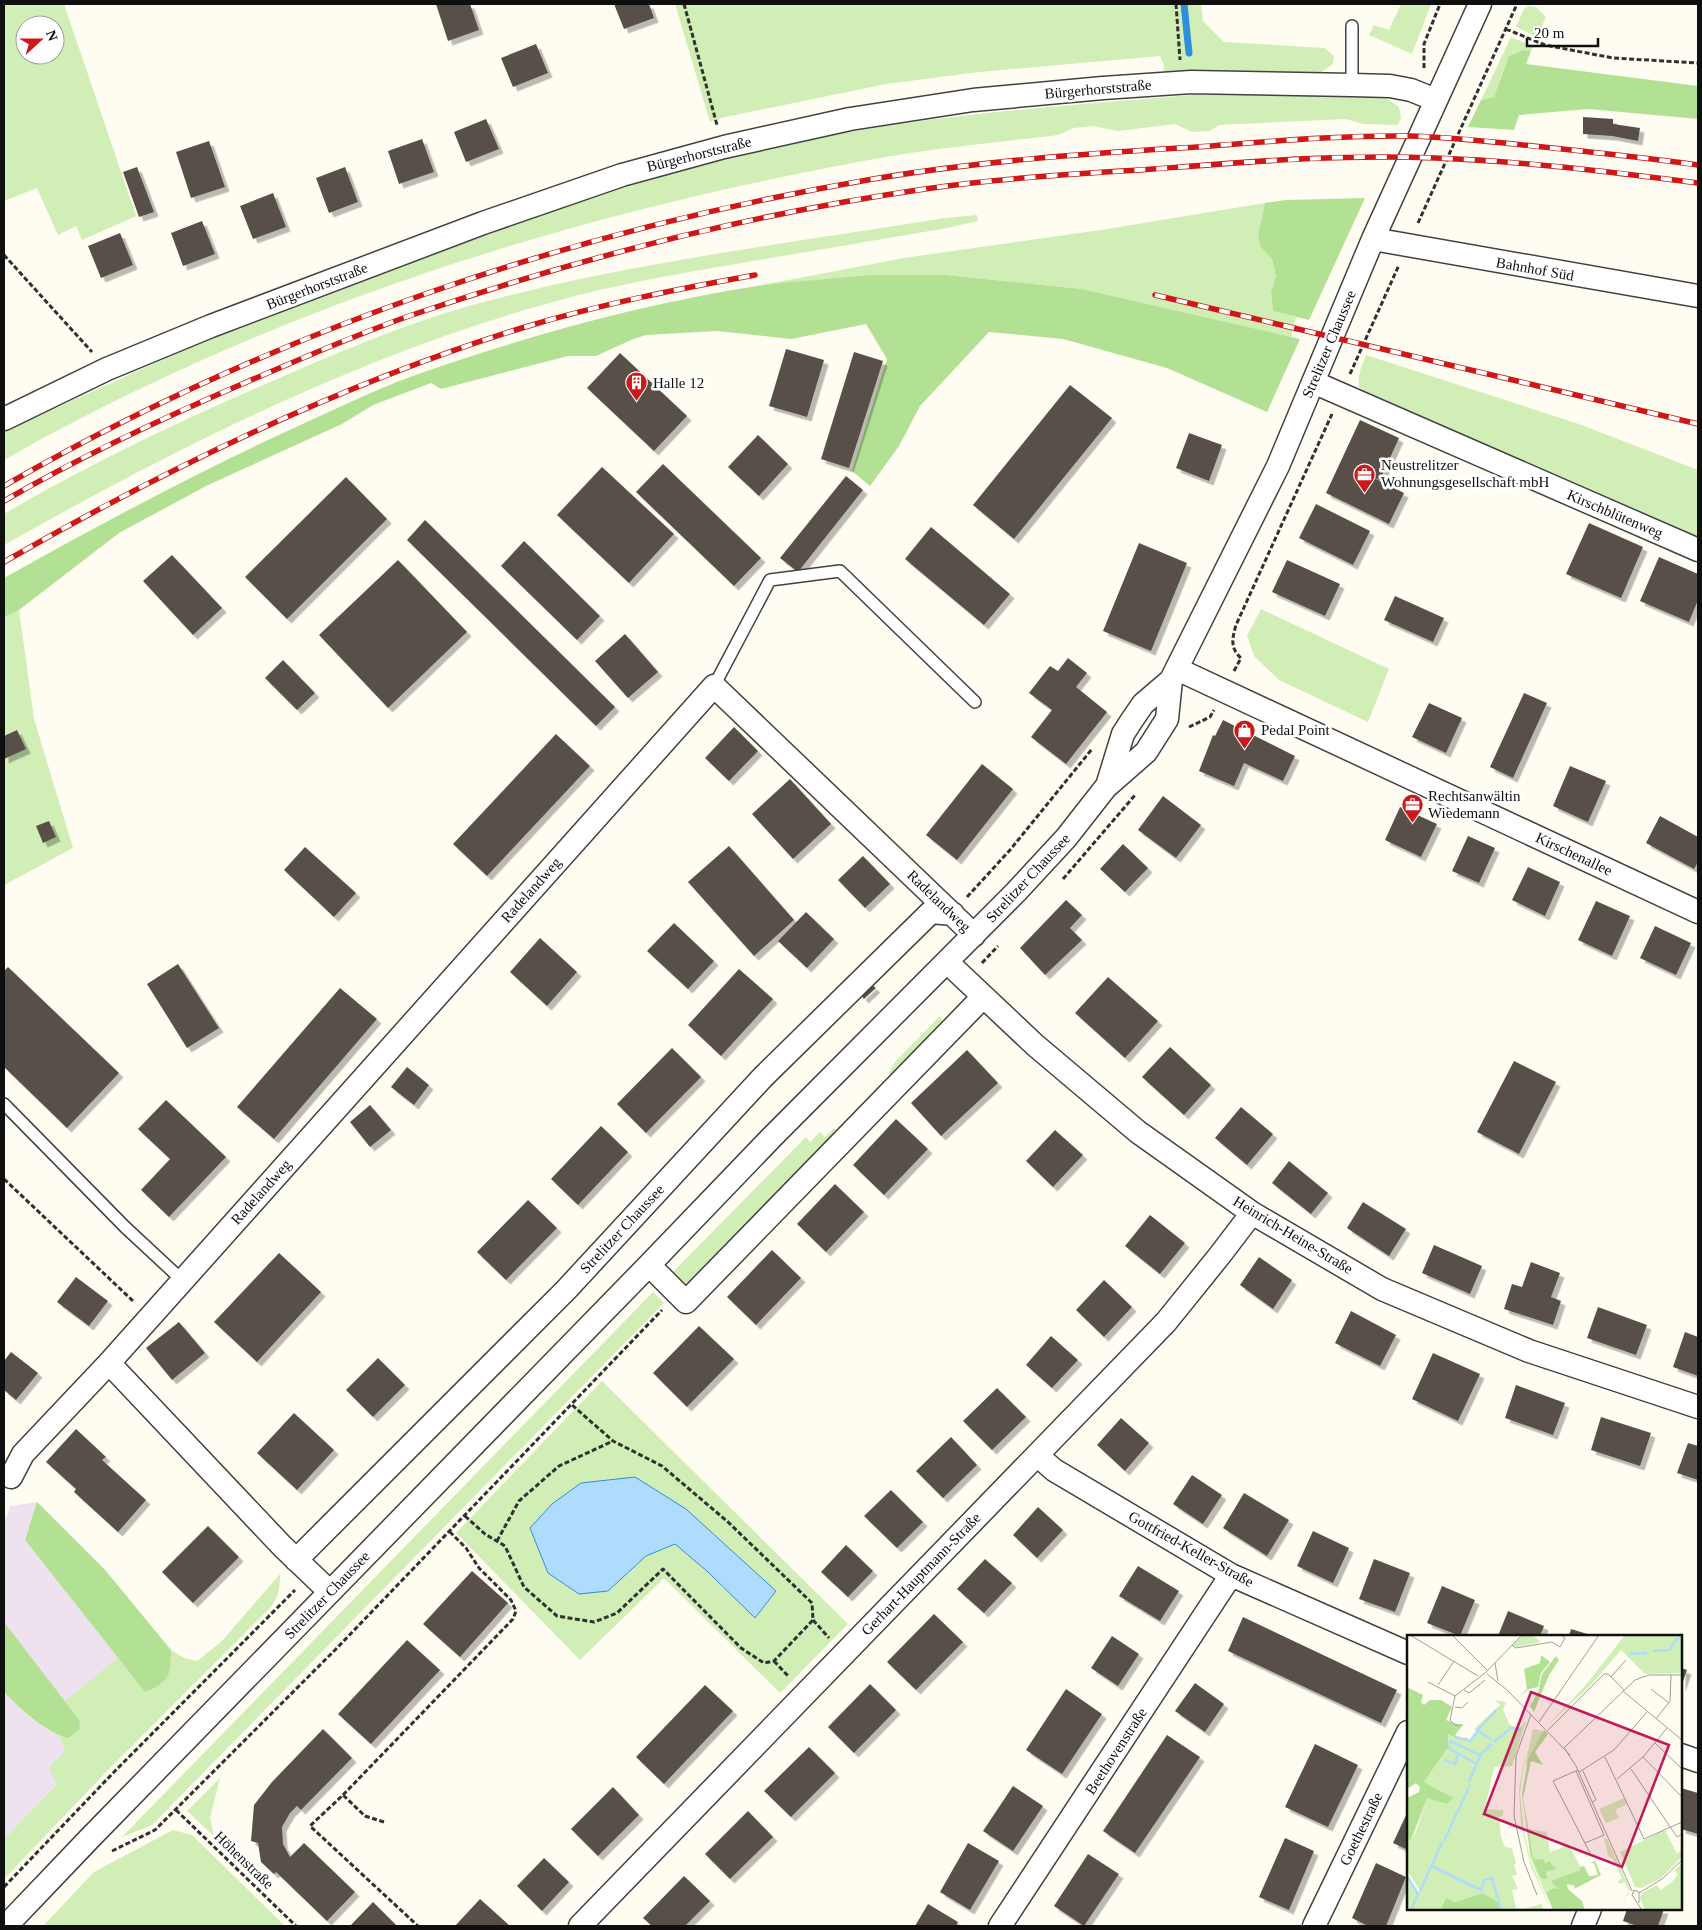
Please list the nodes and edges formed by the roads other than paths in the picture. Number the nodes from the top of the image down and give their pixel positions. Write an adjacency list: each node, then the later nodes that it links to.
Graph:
1 (1480, 4): 4 (street, Strelitzer Chaussee)
2 (1352, 26): 3 (lane)
3 (1352, 85): 4 (street, Bürgerhorststraße); 8 (street, Bürgerhorststraße)
4 (1428, 96): 5 (street, Strelitzer Chaussee)
5 (1373, 239): 6 (street, Bahnhof Süd); 7 (street, Strelitzer Chaussee)
6 (1698, 296)
7 (1313, 382): 9 (street, Kirschblütenweg); 10 (street, Strelitzer Chaussee)
8 (4, 419)
9 (1698, 550)
10 (1174, 675): 13 (street, Strelitzer Chaussee); 13 (street, Strelitzer Chaussee); 14 (street, Kirschenallee)
11 (714, 686): 12 (lane); 15 (street, Radelandweg); 22 (street, Radelandweg)
12 (975, 702)
13 (1106, 787): 16 (street, Strelitzer Chaussee)
14 (1698, 912)
15 (952, 914): 16 (street, Radelandweg); 27 (street, Strelitzer Chaussee)
16 (974, 935): 17 (street, Strelitzer Chaussee)
17 (946, 962): 18 (street, Heinrich-Heine-Straße); 21 (street, Strelitzer Chaussee)
18 (983, 998): 20 (street, Heinrich-Heine-Straße); 21 (street)
19 (4, 1104): 22 (lane)
20 (1252, 1213): 24 (street, Heinrich-Heine-Straße); 25 (street, Gerhart-Hauptmann-Straße)
21 (649, 1265): 29 (street, Strelitzer Chaussee)
22 (182, 1280): 23 (street, Radelandweg)
23 (108, 1363): 26 (street, Radelandweg); 27 (street)
24 (1698, 1407)
25 (1037, 1455): 28 (street, Gottfried-Keller-Straße); 36 (street, Gerhart-Hauptmann-Straße)
26 (11, 1477)
27 (303, 1567): 29 (street)
28 (1231, 1575): 30 (street, Gottfried-Keller-Straße); 37 (street, Beethovenstraße)
29 (330, 1592): 35 (street, Strelitzer Chaussee)
30 (1407, 1653)
31 (1407, 1734): 38 (street, Goethestraße)
32 (1682, 1756): 33 (street)
33 (1698, 1761)
34 (1590, 1910): 39 (street)
35 (6, 1926)
36 (580, 1926)
37 (1000, 1926)
38 (1314, 1926)
39 (1583, 1926)

